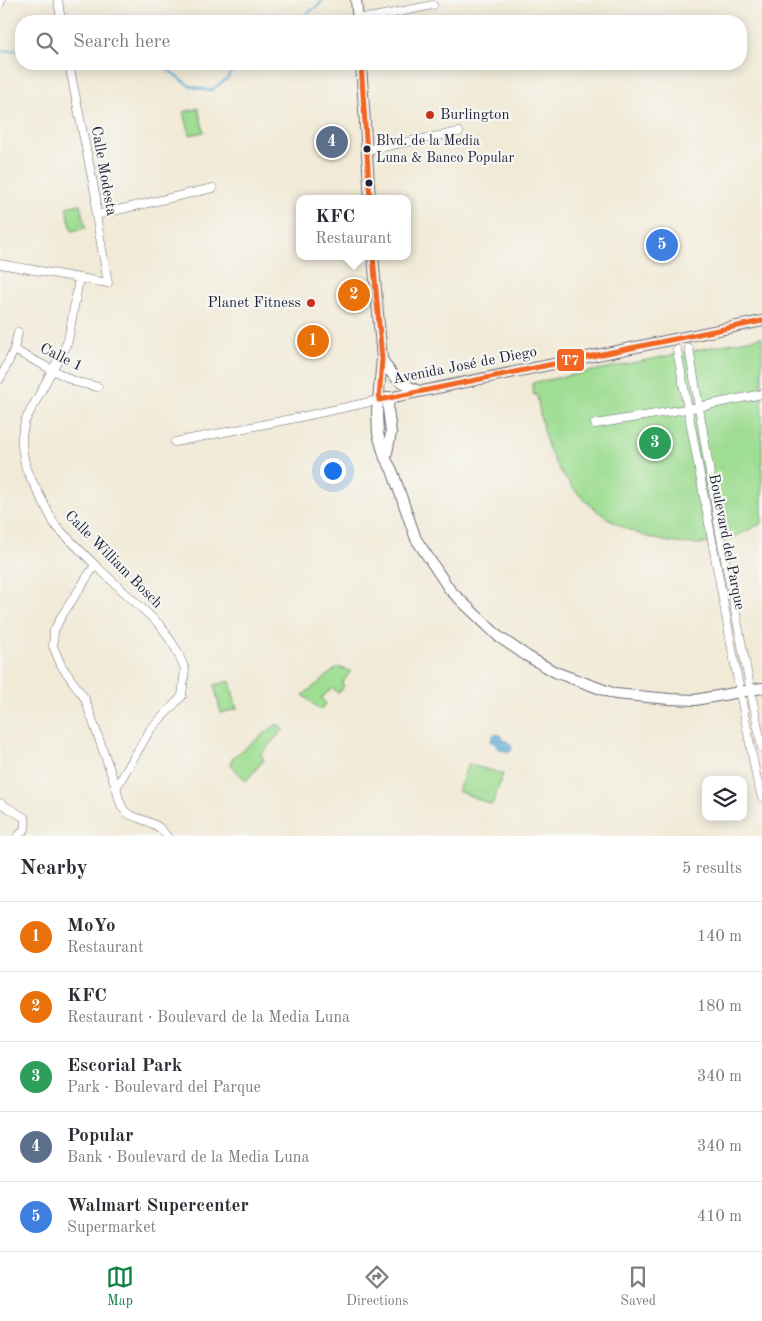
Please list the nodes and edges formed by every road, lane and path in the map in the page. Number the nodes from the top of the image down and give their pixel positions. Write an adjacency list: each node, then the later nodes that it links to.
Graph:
1 (0, 0): 4 (street)
2 (58, 0): 6 (street)
3 (356, 0): 7 (street)
4 (0, 4)
5 (433, 5): 8 (street)
6 (60, 15)
7 (358, 15)
8 (384, 15)
9 (70, 70): 15 (street, Calle Modesta)
10 (361, 70): 12 (street)
11 (459, 132): 12 (street)
12 (366, 150): 14 (street)
13 (213, 188): 15 (street)
14 (370, 195)
15 (96, 215): 18 (street, Calle Modesta)
16 (373, 260): 24 (street)
17 (0, 264): 18 (street)
18 (79, 279): 25 (street, Calle William Bosch)
19 (762, 321): 28 (street, Avenida José de Diego)
20 (18, 332): 22 (street)
21 (688, 348): 31 (street, Boulevard del Parque)
22 (14, 350): 25 (street, Calle 1); 26 (street)
23 (677, 350): 32 (street, Boulevard del Parque)
24 (382, 359): 28 (street); 30 (street)
25 (53, 370): 27 (street, Calle 1); 35 (street, Calle William Bosch)
26 (0, 379)
27 (98, 387)
28 (419, 391): 30 (street, Avenida José de Diego)
29 (762, 394): 31 (street)
30 (384, 398): 34 (street, Avenida José de Diego); 37 (street)
31 (698, 407): 32 (street); 37 (street, Boulevard del Parque)
32 (687, 408): 33 (street); 37 (street, Boulevard del Parque)
33 (595, 424)
34 (175, 442)
35 (95, 565): 39 (street); 39 (street, Calle William Bosch)
36 (762, 688): 37 (street)
37 (745, 692): 38 (street); 40 (street, Boulevard del Parque)
38 (762, 748)
39 (116, 788): 43 (street)
40 (762, 798)
41 (0, 803): 42 (street)
42 (18, 836)
43 (167, 836)

